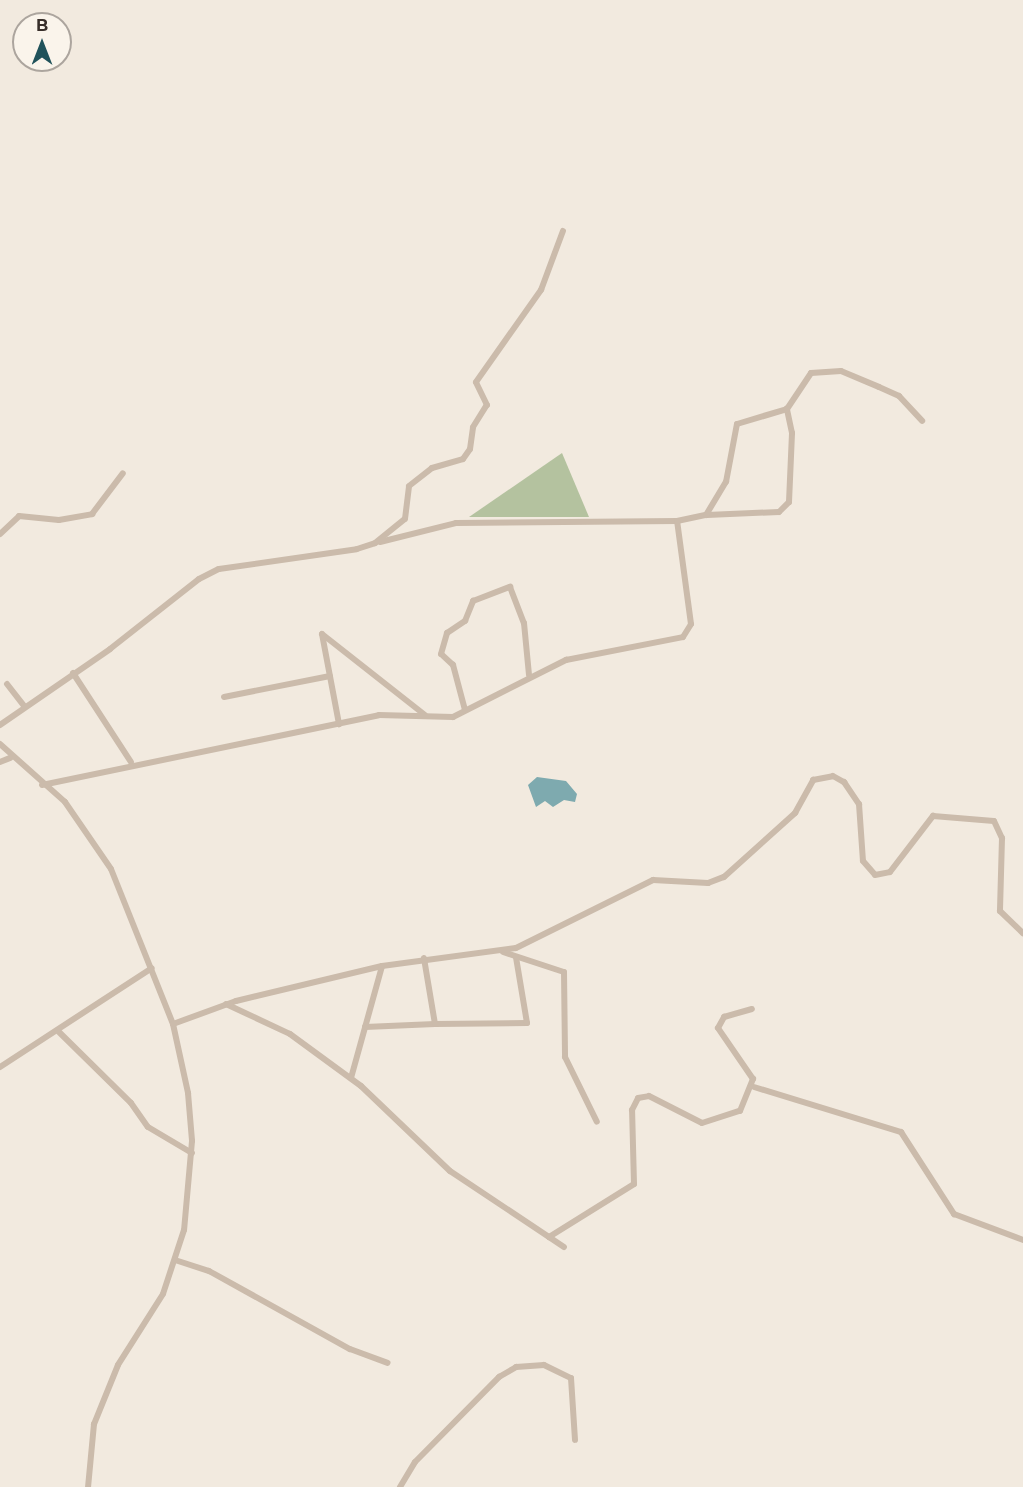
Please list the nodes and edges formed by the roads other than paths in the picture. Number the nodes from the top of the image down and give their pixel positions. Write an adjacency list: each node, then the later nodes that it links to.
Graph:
1 (563, 231): 8 (street)
2 (787, 409): 3 (street); 5 (street); 5 (street)
3 (922, 421)
4 (123, 473): 7 (street)
5 (706, 515): 6 (street)
6 (677, 520): 8 (street); 10 (street)
7 (0, 534)
8 (375, 543): 9 (street)
9 (73, 673): 14 (street); 22 (street)
10 (529, 675): 15 (street); 15 (street)
11 (330, 676): 13 (street); 16 (street); 17 (street)
12 (7, 684): 14 (street)
13 (224, 697)
14 (24, 706): 18 (street)
15 (465, 710): 16 (street)
16 (425, 715): 17 (street)
17 (339, 724): 22 (street)
18 (0, 725)
19 (0, 744): 20 (street)
20 (10, 758): 21 (street); 23 (street)
21 (0, 762)
22 (131, 762): 23 (street)
23 (42, 785): 29 (street)
24 (1023, 933): 25 (street)
25 (503, 952): 26 (street); 27 (street)
26 (424, 957): 28 (street); 33 (street)
27 (516, 957): 33 (street); 39 (street)
28 (382, 966): 30 (street); 34 (street)
29 (152, 968): 32 (street); 35 (street)
30 (226, 1004): 32 (street); 37 (street)
31 (752, 1009): 38 (street)
32 (173, 1024): 40 (street)
33 (435, 1024): 34 (street)
34 (365, 1027): 37 (street)
35 (59, 1032): 36 (street); 40 (street)
36 (0, 1067)
37 (351, 1078): 41 (street)
38 (754, 1088): 41 (street); 42 (street)
39 (597, 1122)
40 (192, 1153): 44 (street)
41 (549, 1237): 43 (street)
42 (1023, 1240)
43 (564, 1247)
44 (175, 1260): 45 (street); 47 (street)
45 (388, 1364)
46 (575, 1440): 48 (street)
47 (88, 1487)
48 (400, 1487)

